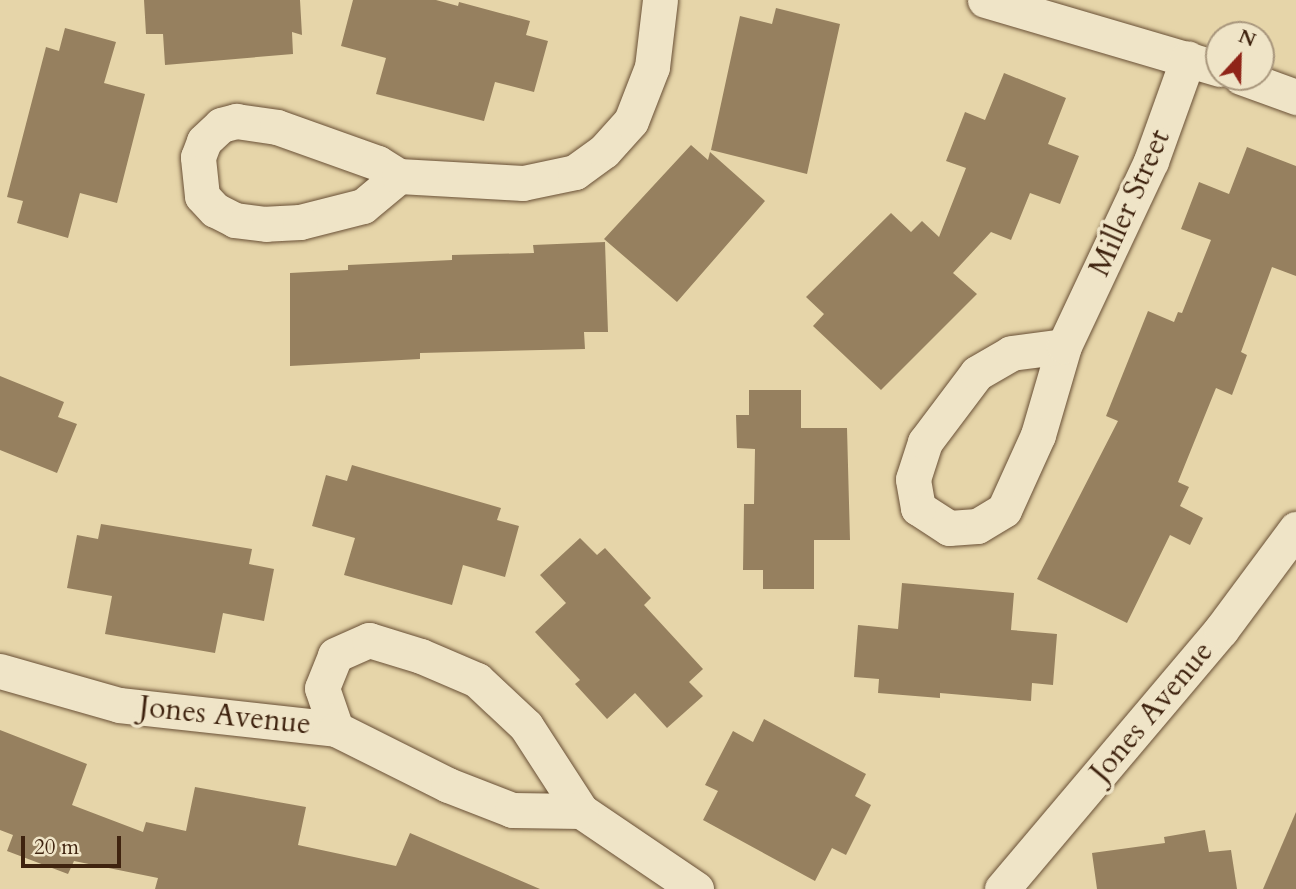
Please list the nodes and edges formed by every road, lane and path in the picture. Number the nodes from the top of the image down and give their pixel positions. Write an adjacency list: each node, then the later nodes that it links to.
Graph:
1 (660, 0): 6 (street)
2 (985, 0): 3 (street)
3 (1204, 63): 7 (street, Miller Street)
4 (1275, 89): 5 (street)
5 (1296, 97)
6 (399, 176): 6 (street)
7 (1064, 346): 7 (street, Miller Street)
8 (1296, 529): 13 (street, Jones Avenue)
9 (0, 671): 10 (street, Jones Avenue)
10 (337, 729): 11 (street); 11 (street, Jones Avenue)
11 (581, 811): 12 (street, Jones Avenue)
12 (696, 889)
13 (1002, 889)

